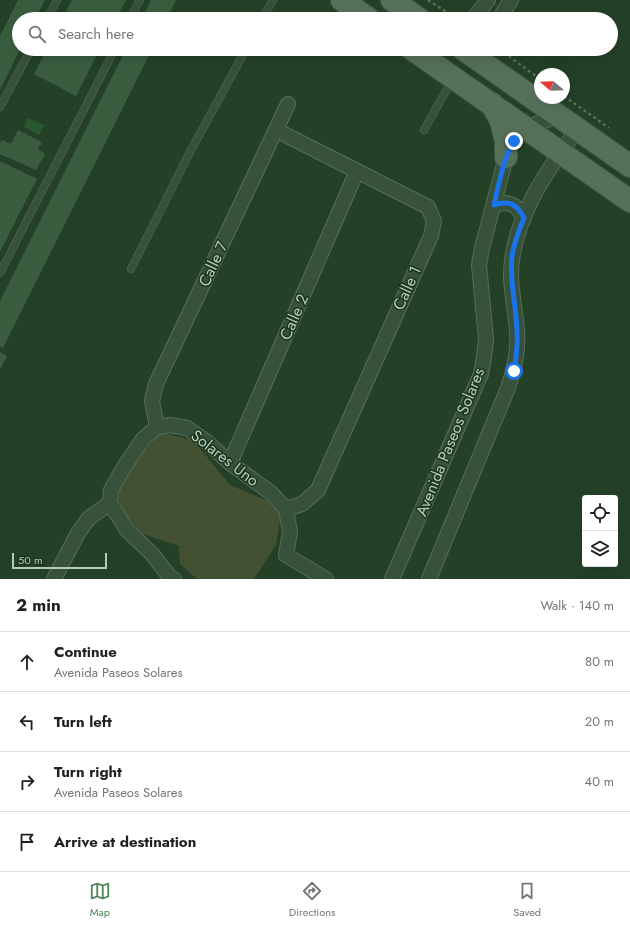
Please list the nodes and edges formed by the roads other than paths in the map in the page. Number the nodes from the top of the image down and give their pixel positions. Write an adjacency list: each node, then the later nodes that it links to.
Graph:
1 (57, 0): 8 (lane)
2 (140, 0): 9 (lane)
3 (273, 0): 10 (lane)
4 (392, 0): 12 (main road)
5 (488, 0): 13 (street)
6 (511, 0): 14 (street)
7 (347, 1): 11 (main road)
8 (51, 12)
9 (134, 12)
10 (266, 12)
11 (360, 12)
12 (409, 12)
13 (479, 12)
14 (503, 12)
15 (27, 56): 24 (lane)
16 (110, 56): 37 (lane)
17 (242, 56): 36 (lane)
18 (422, 56): 20 (main road)
19 (493, 56): 23 (main road)
20 (453, 77): 22 (main road); 27 (lane)
21 (288, 104): 26 (street, Calle 7)
22 (492, 104): 25 (main road); 30 (main road)
23 (561, 106): 25 (street, Avenida Paseos Solares); 28 (main road)
24 (0, 107)
25 (526, 128): 29 (main road); 30 (street, Avenida Paseos Solares)
26 (276, 130): 32 (street, Calle 1); 38 (street, Calle 7)
27 (424, 130)
28 (577, 130): 29 (street, Avenida Paseos Solares); 31 (main road)
29 (560, 153): 33 (main road); 35 (street, Avenida Paseos Solares)
30 (506, 157): 34 (street, Avenida Paseos Solares)
31 (630, 166)
32 (357, 171): 39 (street, Calle 2); 41 (street, Calle 1)
33 (630, 201)
34 (494, 205): 35 (street); 45 (street, Avenida Paseos Solares)
35 (524, 218): 46 (street, Avenida Paseos Solares)
36 (130, 269)
37 (0, 273)
38 (157, 427): 39 (street, Solares Uno); 40 (street)
39 (230, 463): 41 (street, Solares Uno)
40 (110, 503): 42 (street); 43 (street)
41 (286, 509): 44 (street)
42 (170, 578)
43 (54, 579)
44 (326, 579)
45 (392, 579)
46 (430, 579)

